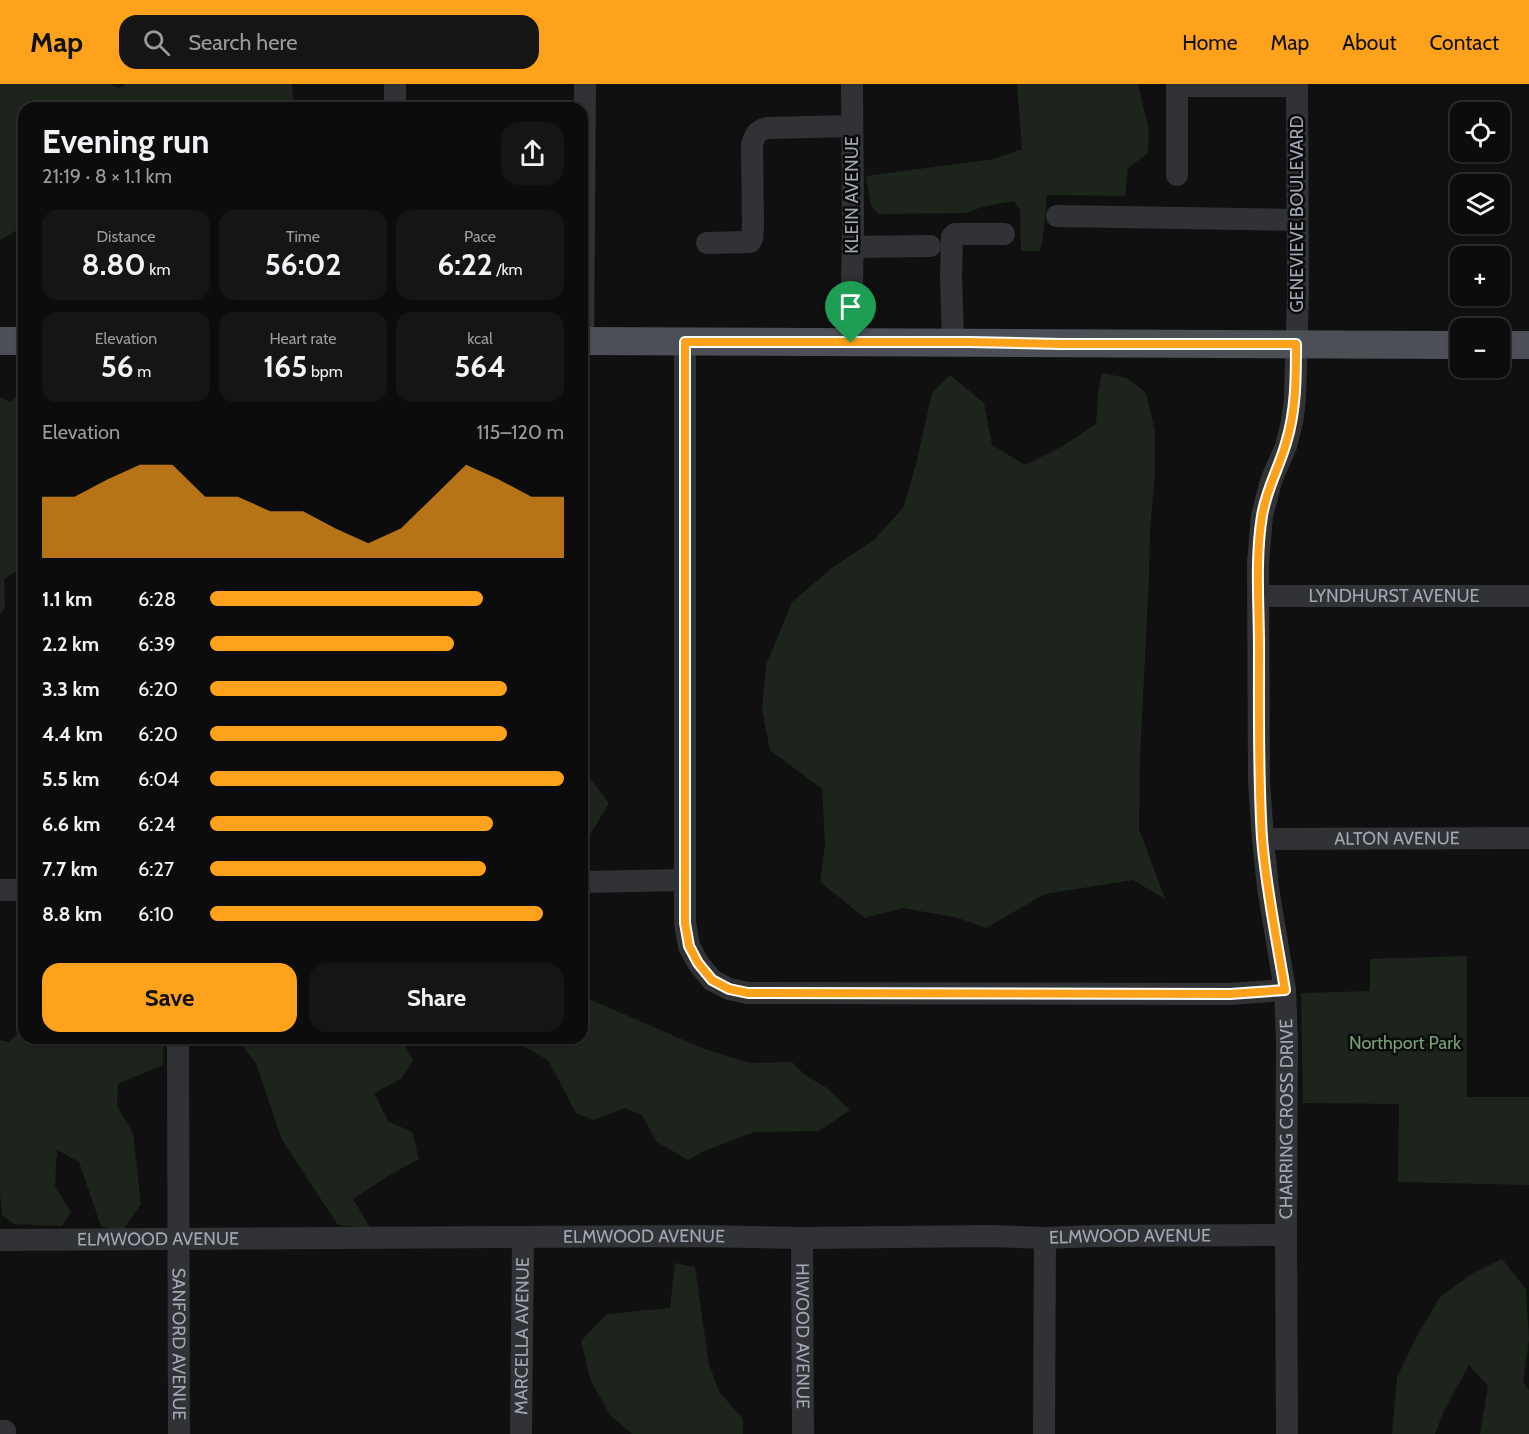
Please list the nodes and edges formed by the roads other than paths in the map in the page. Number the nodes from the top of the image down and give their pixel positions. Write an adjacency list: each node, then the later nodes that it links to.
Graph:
1 (395, 84): 6 (street)
2 (585, 84): 7 (street)
3 (852, 84): 8 (street, KLEIN AVENUE)
4 (1177, 85): 5 (street); 9 (street)
5 (1297, 85): 11 (street, GENEVIEVE BOULEVARD)
6 (395, 102)
7 (585, 102)
8 (852, 126): 13 (street); 15 (street, KLEIN AVENUE)
9 (1176, 175)
10 (1058, 216): 11 (street)
11 (1298, 220): 22 (street, GENEVIEVE BOULEVARD)
12 (1005, 234): 20 (street)
13 (707, 243)
14 (930, 246): 15 (street)
15 (853, 247): 21 (street, KLEIN AVENUE)
16 (0, 341): 17 (main road)
17 (18, 341)
18 (588, 341): 19 (main road)
19 (685, 342): 21 (main road); 30 (street)
20 (953, 342): 21 (main road); 22 (main road)
21 (851, 343)
22 (1296, 344): 23 (main road); 26 (street, CHARRING CROSS DRIVE)
23 (1450, 345)
24 (1510, 345): 25 (main road)
25 (1529, 345)
26 (1259, 596): 27 (street, LYNDHURST AVENUE); 29 (street, CHARRING CROSS DRIVE)
27 (1529, 596)
28 (1529, 838): 29 (street, ALTON AVENUE)
29 (1263, 839): 34 (street, CHARRING CROSS DRIVE)
30 (685, 880): 31 (street); 34 (street)
31 (588, 882)
32 (18, 890): 33 (street)
33 (0, 891)
34 (1285, 990): 36 (street, CHARRING CROSS DRIVE)
35 (178, 1044): 41 (street, SANFORD AVENUE)
36 (1286, 1235): 39 (street, ELMWOOD AVENUE); 48 (street, CHARRING CROSS DRIVE)
37 (523, 1238): 38 (street, ELMWOOD AVENUE); 41 (street, ELMWOOD AVENUE); 45 (street, MARCELLA AVENUE)
38 (802, 1238): 39 (street, ELMWOOD AVENUE); 46 (street, HIWOOD AVENUE)
39 (1045, 1238): 47 (street)
40 (0, 1240): 41 (street, ELMWOOD AVENUE)
41 (178, 1240): 44 (street, SANFORD AVENUE)
42 (0, 1431): 43 (street)
43 (5, 1434)
44 (178, 1434)
45 (521, 1434)
46 (803, 1434)
47 (1044, 1434)
48 (1287, 1434)

